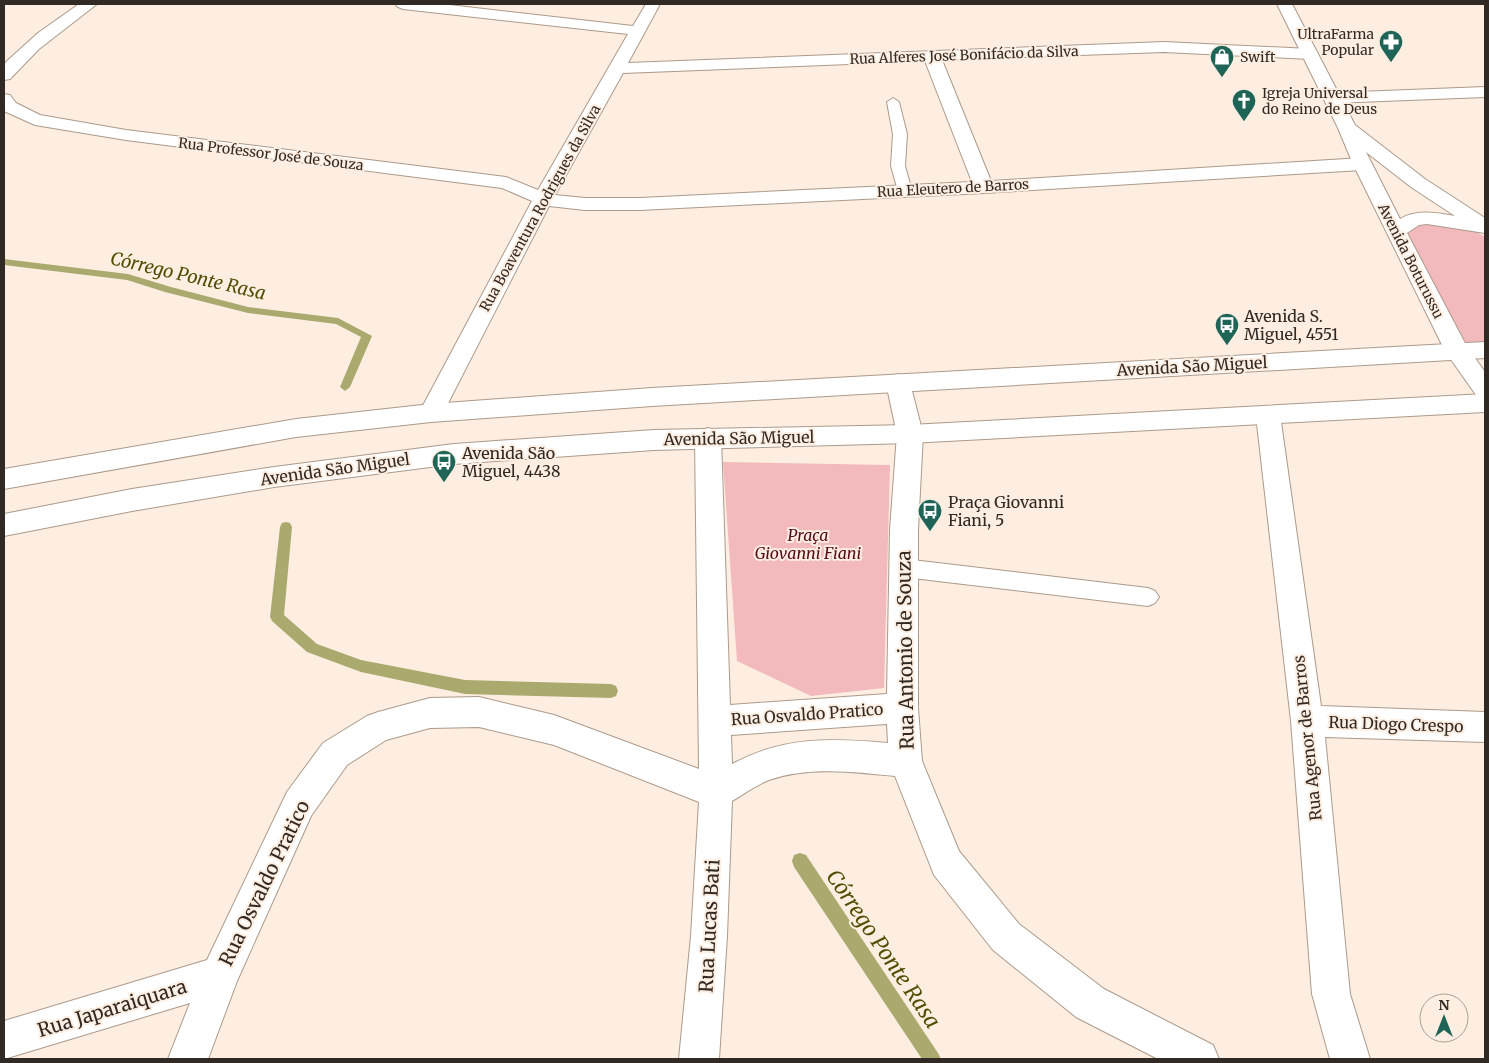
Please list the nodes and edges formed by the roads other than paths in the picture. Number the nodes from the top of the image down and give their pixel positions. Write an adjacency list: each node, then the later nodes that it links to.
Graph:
1 (89, 4): 9 (street)
2 (403, 4): 5 (street)
3 (653, 4): 5 (street, Rua Boaventura Rodrigues da Silva)
4 (1284, 4): 6 (street, Avenida Boturussu)
5 (638, 31): 8 (street, Rua Boaventura Rodrigues da Silva)
6 (1310, 54): 7 (street, Rua Alferes José Bonifácio da Silva); 11 (street, Avenida Boturussu)
7 (932, 57): 8 (street, Rua Alferes José Bonifácio da Silva); 16 (street)
8 (618, 68): 18 (street, Rua Boaventura Rodrigues da Silva)
9 (4, 75)
10 (1485, 92): 11 (street)
11 (1332, 98): 14 (street, Avenida Boturussu)
12 (4, 99): 18 (street, Rua Professor José de Souza)
13 (893, 102): 17 (lane)
14 (1347, 128): 15 (street, Avenida Boturussu); 19 (street, Avenida Boturussu)
15 (1362, 164): 16 (street, Rua Eleutero de Barros); 20 (street, Avenida Boturussu)
16 (984, 187): 17 (street, Rua Eleutero de Barros)
17 (905, 191): 18 (street, Rua Eleutero de Barros)
18 (543, 199): 26 (street, Rua Boaventura Rodrigues da Silva)
19 (1485, 227): 20 (street)
20 (1396, 231): 22 (street, Avenida Boturussu)
21 (1485, 350): 22 (street, Avenida São Miguel)
22 (1457, 351): 23 (street, Avenida São Miguel); 24 (street, Avenida Boturussu)
23 (898, 383): 26 (street, Avenida São Miguel); 28 (street)
24 (1485, 389)
25 (1485, 403): 27 (street, Avenida São Miguel)
26 (430, 413): 30 (street, Avenida São Miguel)
27 (1268, 416): 28 (street, Avenida São Miguel); 36 (street, Rua Agenor de Barros)
28 (910, 434): 29 (street, Avenida São Miguel); 32 (street, Rua Antonio de Souza)
29 (708, 438): 31 (street, Avenida São Miguel); 35 (street)
30 (4, 478)
31 (4, 525)
32 (904, 568): 33 (lane); 34 (street, Rua Antonio de Souza)
33 (1148, 597)
34 (902, 708): 35 (street, Rua Osvaldo Pratico); 38 (street, Rua Antonio de Souza)
35 (713, 720): 39 (street)
36 (1307, 720): 37 (street, Rua Diogo Crespo); 45 (street, Rua Agenor de Barros)
37 (1485, 727)
38 (906, 761): 39 (street); 44 (street, Rua Antonio de Souza)
39 (716, 792): 40 (street, Rua Osvaldo Pratico); 43 (street, Rua Lucas Bati)
40 (220, 975): 41 (street, Rua Japaraiquara); 42 (street, Rua Osvaldo Pratico)
41 (4, 1040)
42 (188, 1059)
43 (699, 1059)
44 (1199, 1059)
45 (1350, 1059)

